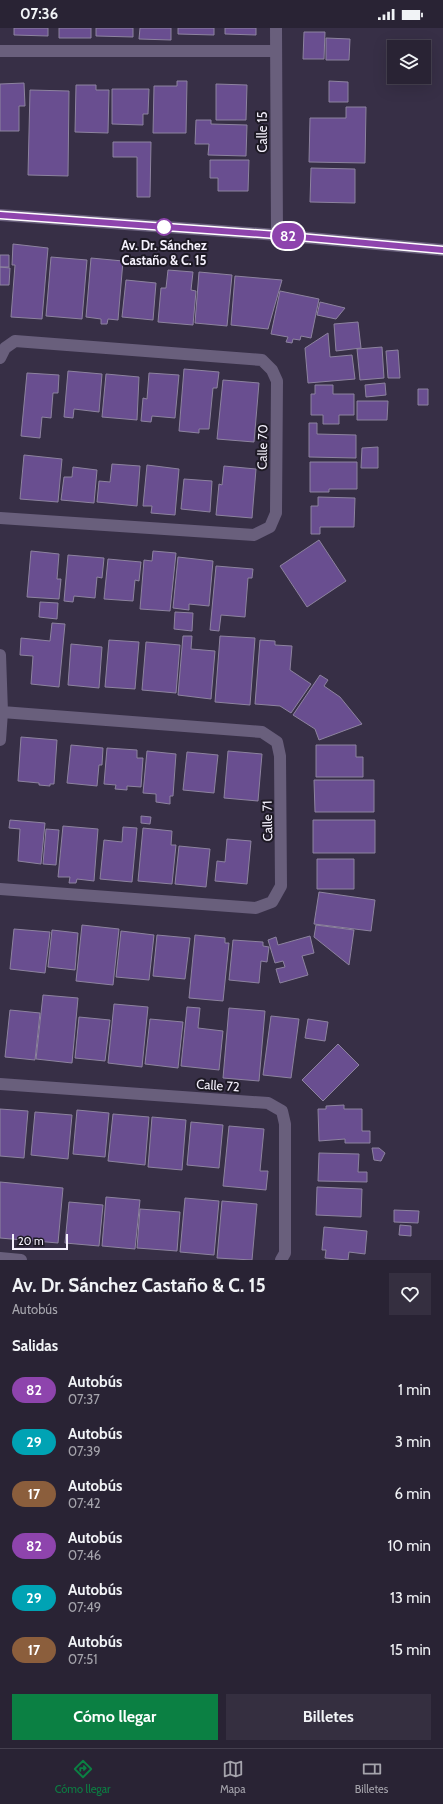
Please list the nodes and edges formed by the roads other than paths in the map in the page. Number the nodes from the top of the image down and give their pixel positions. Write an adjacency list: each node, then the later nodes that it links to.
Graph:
1 (276, 28): 3 (street, Calle 15)
2 (0, 51): 3 (street)
3 (276, 51): 5 (street, Calle 15)
4 (0, 215): 5 (street)
5 (277, 235): 6 (street)
6 (443, 250)
7 (3, 353): 8 (street, Calle 70)
8 (0, 518)
9 (0, 655): 10 (street)
10 (2, 712): 11 (street); 12 (street, Calle 71)
11 (0, 740)
12 (0, 889)
13 (0, 1084): 16 (street, Calle 72)
14 (0, 1258): 15 (street)
15 (21, 1260)
16 (282, 1260)

